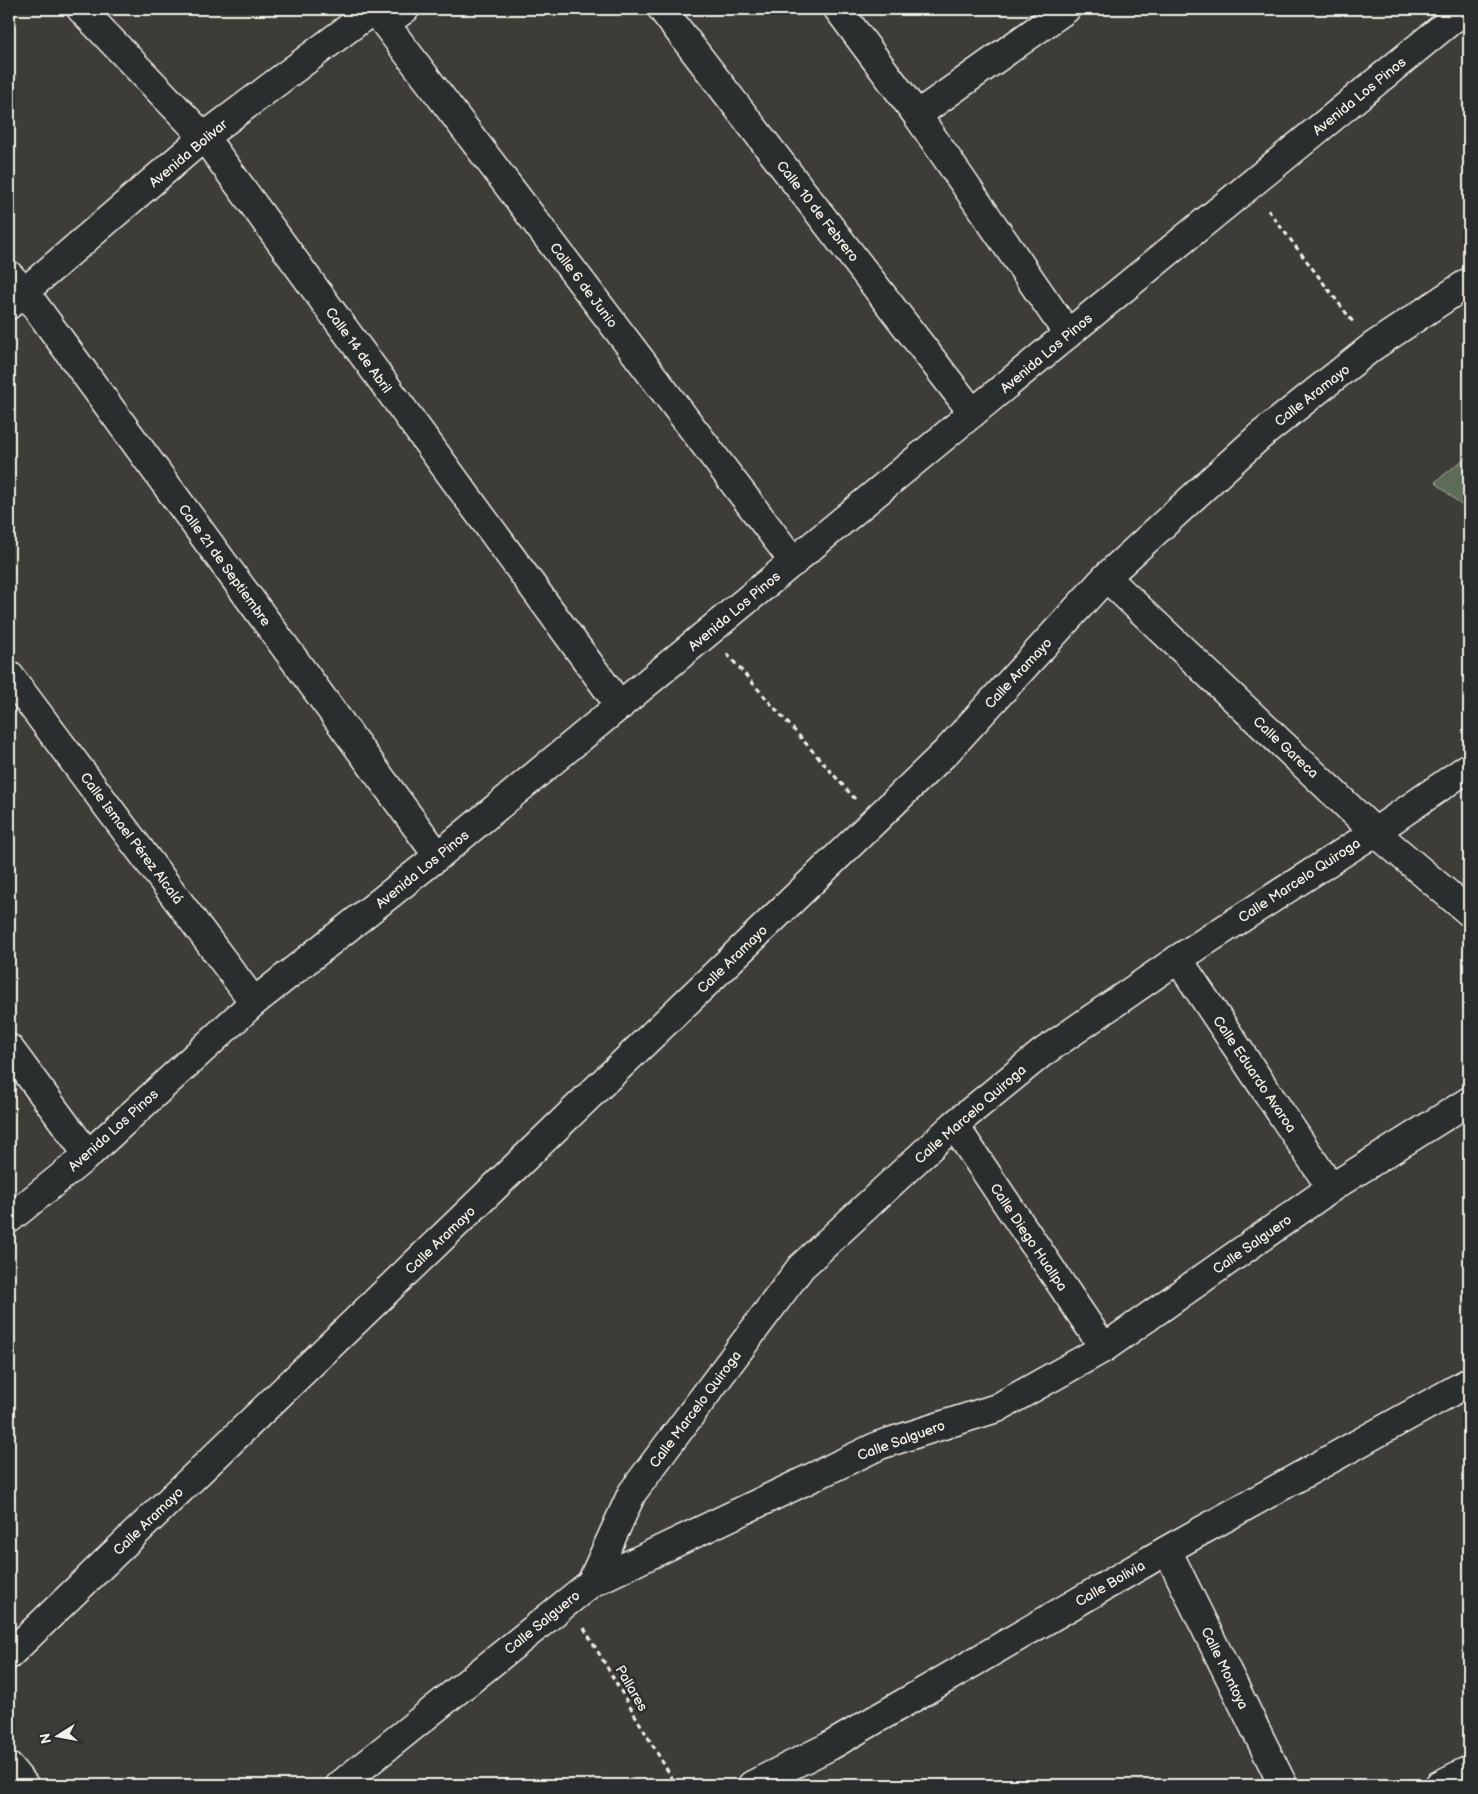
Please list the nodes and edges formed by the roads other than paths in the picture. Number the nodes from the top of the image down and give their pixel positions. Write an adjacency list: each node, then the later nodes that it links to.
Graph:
1 (81, 9): 8 (street, Calle 14 de Abril)
2 (662, 9): 12 (street, Calle 10 de Febrero)
3 (838, 9): 7 (street)
4 (1066, 9): 7 (street)
5 (1465, 9): 11 (street, Avenida Los Pinos)
6 (384, 12): 8 (street, Avenida Bolivar); 13 (street, Calle 6 de Junio)
7 (917, 116): 11 (street)
8 (204, 137): 10 (street, Avenida Bolivar); 16 (street, Calle 14 de Abril)
9 (1469, 282): 14 (street, Calle Aramayo)
10 (14, 291): 19 (street, Calle 21 de Septiembre)
11 (1068, 334): 12 (street, Avenida Los Pinos)
12 (973, 413): 13 (street, Avenida Los Pinos)
13 (794, 562): 16 (street, Avenida Los Pinos)
14 (1106, 577): 18 (street, Calle Gareca); 33 (street, Calle Aramayo)
15 (9, 675): 22 (street, Calle Ismael Pérez Alcalá)
16 (620, 706): 19 (street, Avenida Los Pinos)
17 (1469, 767): 18 (street, Calle Marcelo Quiroga)
18 (1375, 832): 20 (street, Calle Gareca); 21 (street, Calle Marcelo Quiroga)
19 (438, 856): 22 (street, Avenida Los Pinos)
20 (1469, 912)
21 (1178, 959): 25 (street, Calle Marcelo Quiroga); 27 (street, Calle Eduardo Avaroa)
22 (254, 1002): 26 (street, Avenida Los Pinos)
23 (9, 1048): 26 (street)
24 (1469, 1101): 27 (street, Calle Salguero)
25 (954, 1125): 29 (street, Calle Diego Huallpa); 32 (street, Calle Marcelo Quiroga)
26 (88, 1155): 28 (street, Avenida Los Pinos)
27 (1331, 1188): 29 (street, Calle Salguero)
28 (9, 1219)
29 (1104, 1348): 32 (street, Calle Salguero)
30 (1469, 1382): 31 (street, Calle Bolivia)
31 (1167, 1550): 38 (street, Calle Bolivia); 39 (street, Calle Montoya)
32 (590, 1583): 37 (street, Calle Salguero)
33 (9, 1655)
34 (9, 1767): 36 (street)
35 (1469, 1770): 40 (street)
36 (24, 1785)
37 (340, 1785)
38 (752, 1785)
39 (1283, 1785)
40 (1438, 1785)

